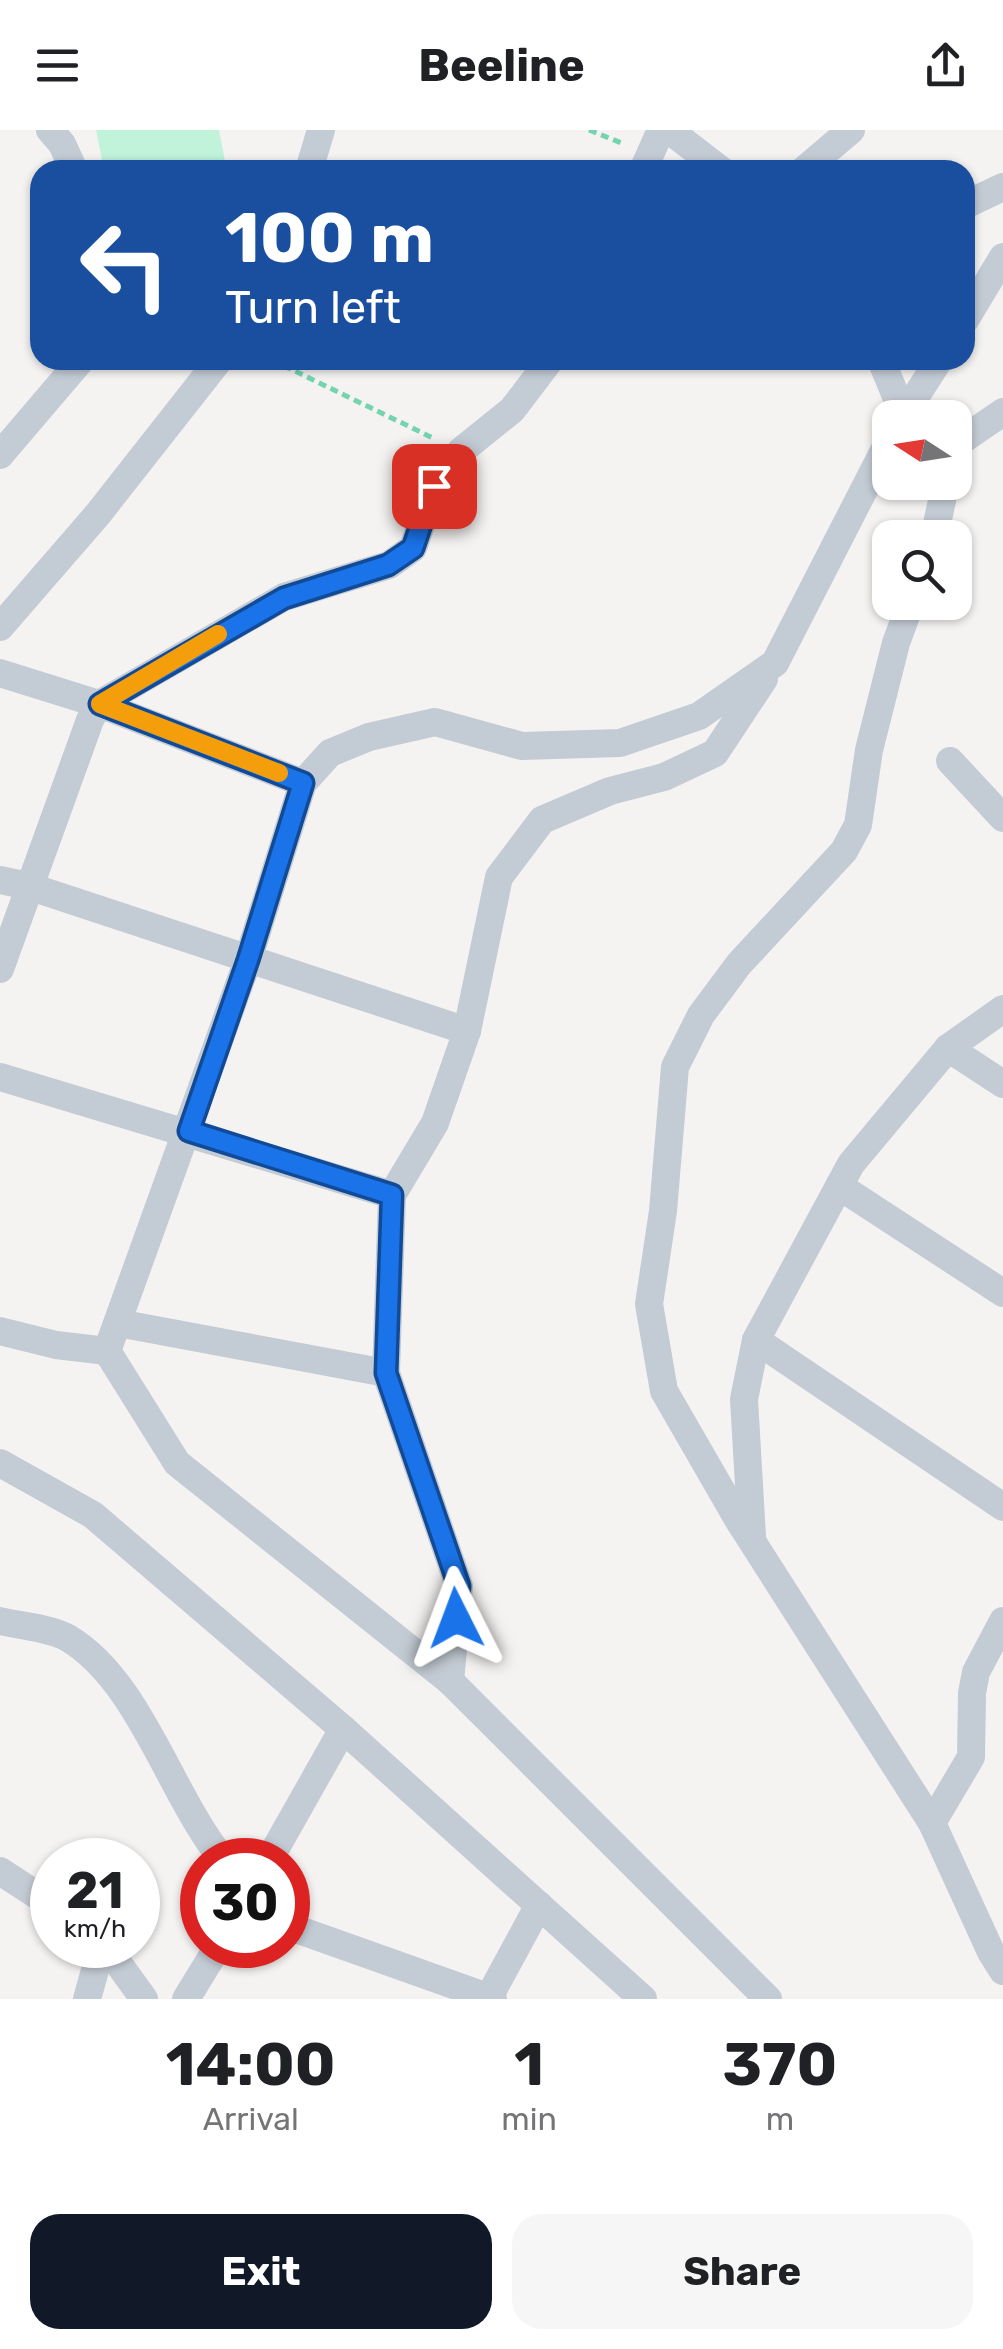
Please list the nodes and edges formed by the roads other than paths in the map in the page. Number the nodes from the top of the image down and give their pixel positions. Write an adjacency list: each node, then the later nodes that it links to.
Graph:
1 (50, 130): 5 (street)
2 (321, 130): 6 (street)
3 (668, 130): 7 (street)
4 (850, 130): 8 (street)
5 (69, 160)
6 (313, 160)
7 (708, 160)
8 (816, 160)
9 (1003, 187): 10 (street)
10 (975, 200)
11 (1003, 257): 12 (street)
12 (975, 303)
13 (72, 370): 22 (street)
14 (211, 370): 25 (street)
15 (542, 370): 28 (street)
16 (885, 370): 18 (street)
17 (933, 370): 19 (street)
18 (894, 400)
19 (914, 400)
20 (1003, 412): 21 (street)
21 (972, 433)
22 (0, 455)
23 (872, 476): 26 (street)
24 (904, 620): 52 (street)
25 (0, 627)
26 (775, 663): 30 (street); 37 (street)
27 (0, 674): 28 (street)
28 (100, 704): 30 (street); 33 (street)
29 (950, 761): 31 (street)
30 (303, 783): 34 (street)
31 (1003, 818)
32 (0, 880): 33 (street)
33 (28, 886): 34 (street); 35 (street)
34 (248, 960): 37 (street); 41 (street)
35 (0, 969)
36 (1003, 1009): 38 (street)
37 (467, 1031): 43 (street)
38 (948, 1048): 40 (street); 42 (street)
39 (0, 1077): 41 (street)
40 (1003, 1084)
41 (189, 1131): 43 (street); 45 (street)
42 (838, 1186): 44 (street); 47 (street)
43 (392, 1195): 49 (street)
44 (1003, 1293)
45 (118, 1322): 48 (street); 49 (street)
46 (0, 1331): 48 (street)
47 (756, 1340): 51 (street); 52 (street)
48 (108, 1352): 55 (street)
49 (386, 1373): 55 (street)
50 (0, 1464): 56 (street)
51 (1003, 1507)
52 (752, 1537): 57 (street)
53 (1003, 1621): 57 (street)
54 (0, 1622): 58 (street)
55 (450, 1681): 73 (street)
56 (343, 1729): 59 (street); 62 (street)
57 (932, 1823): 64 (street)
58 (205, 1838)
59 (281, 1838)
60 (0, 1871): 61 (street)
61 (30, 1891)
62 (539, 1905): 68 (street); 72 (street)
63 (310, 1934): 68 (street)
64 (999, 1953)
65 (96, 1968): 69 (street)
66 (120, 1968): 70 (street)
67 (205, 1968): 71 (street)
68 (490, 1998)
69 (87, 1999)
70 (144, 1999)
71 (186, 1999)
72 (643, 1999)
73 (768, 1999)

